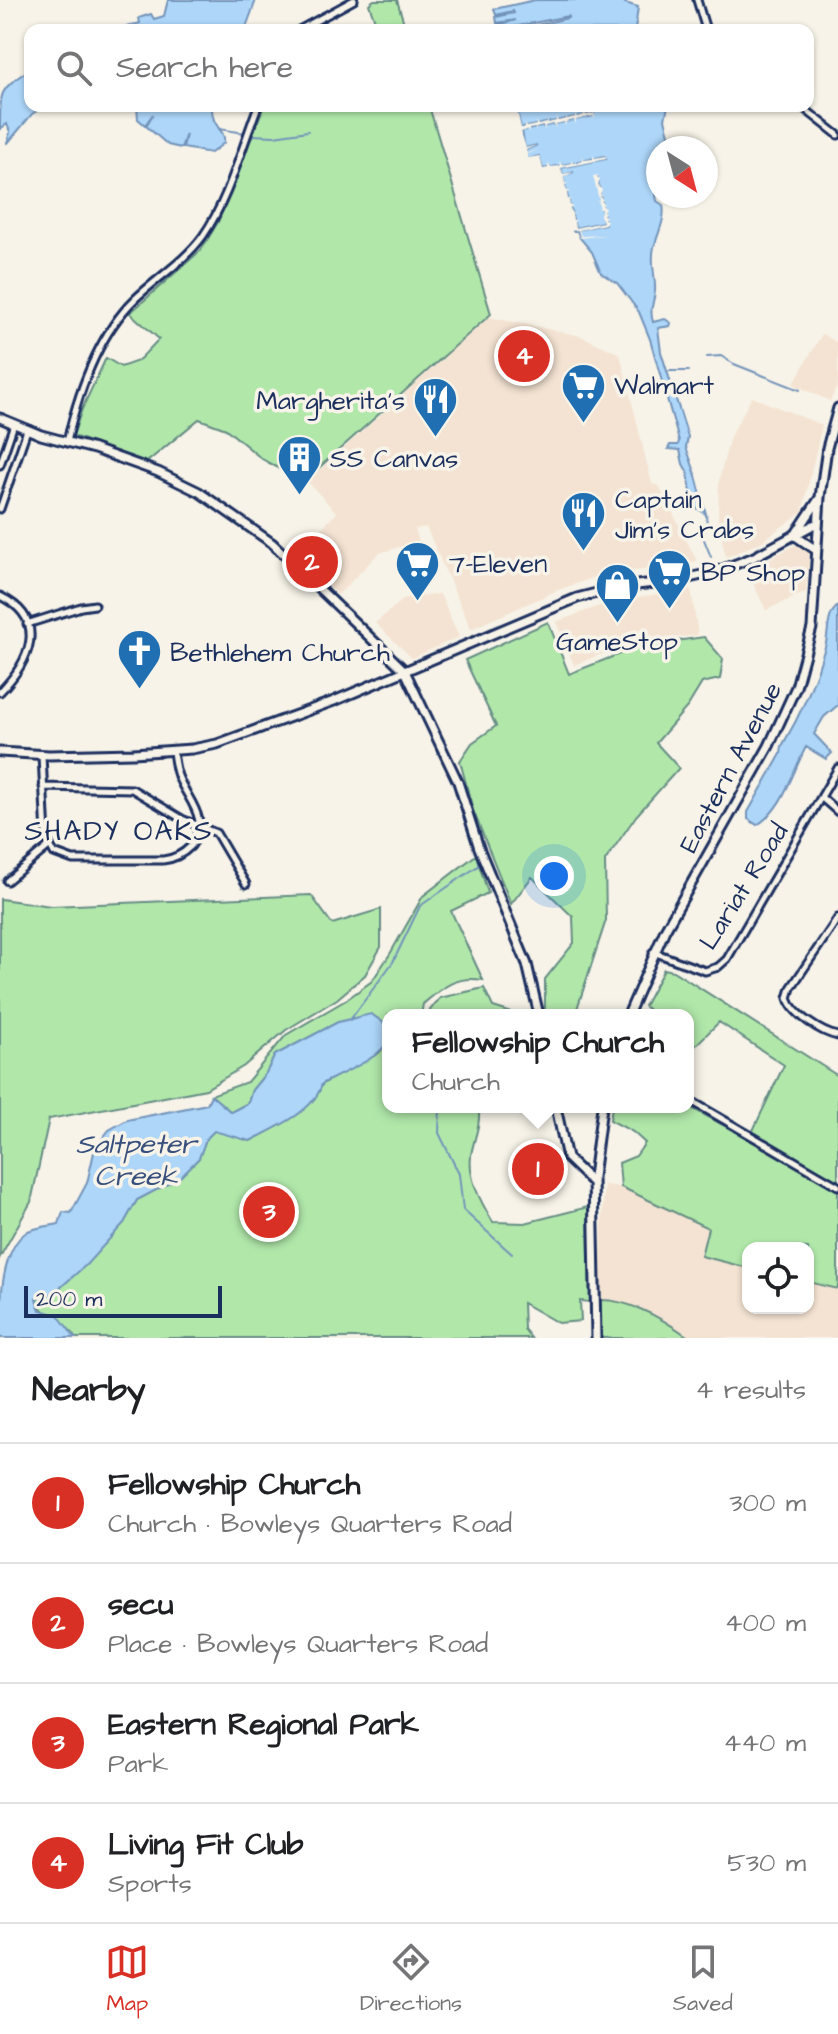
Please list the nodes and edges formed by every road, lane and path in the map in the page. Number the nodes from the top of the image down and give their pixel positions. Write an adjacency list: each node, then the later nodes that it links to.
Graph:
1 (354, 0): 3 (street)
2 (697, 0): 4 (street)
3 (310, 24)
4 (704, 24)
5 (256, 112): 12 (street)
6 (809, 112): 7 (street)
7 (837, 133)
8 (838, 408): 15 (street, Eastern Avenue)
9 (0, 418): 10 (street)
10 (14, 424): 11 (street); 13 (street)
11 (27, 430): 12 (street); 14 (street)
12 (67, 442): 23 (street)
13 (0, 465)
14 (2, 497): 16 (street)
15 (820, 497): 17 (street, Eastern Avenue); 18 (street)
16 (0, 509)
17 (817, 523): 18 (street); 19 (street, Eastern Avenue)
18 (794, 535): 19 (street); 23 (street)
19 (816, 550): 37 (street, Eastern Avenue)
20 (0, 596): 22 (street)
21 (95, 605): 22 (street)
22 (27, 624): 24 (street)
23 (405, 671): 25 (street); 38 (street)
24 (0, 692)
25 (173, 751): 27 (street); 32 (street)
26 (0, 752): 27 (street)
27 (42, 755): 29 (street)
28 (838, 768): 30 (street, Lariat Road)
29 (43, 787): 32 (street); 33 (street)
30 (822, 798): 31 (street); 37 (street, Lariat Road)
31 (838, 812)
32 (199, 827): 33 (street); 35 (street)
33 (49, 846): 34 (street)
34 (7, 881)
35 (246, 884)
36 (838, 918): 40 (street)
37 (653, 952): 39 (street, Eastern Avenue)
38 (538, 1009)
39 (630, 1009)
40 (838, 1036)
41 (694, 1102): 47 (street)
42 (557, 1113): 45 (street)
43 (601, 1113): 44 (street)
44 (594, 1168): 45 (street); 46 (street)
45 (581, 1171): 46 (street)
46 (593, 1183): 48 (street)
47 (838, 1186)
48 (596, 1338)

